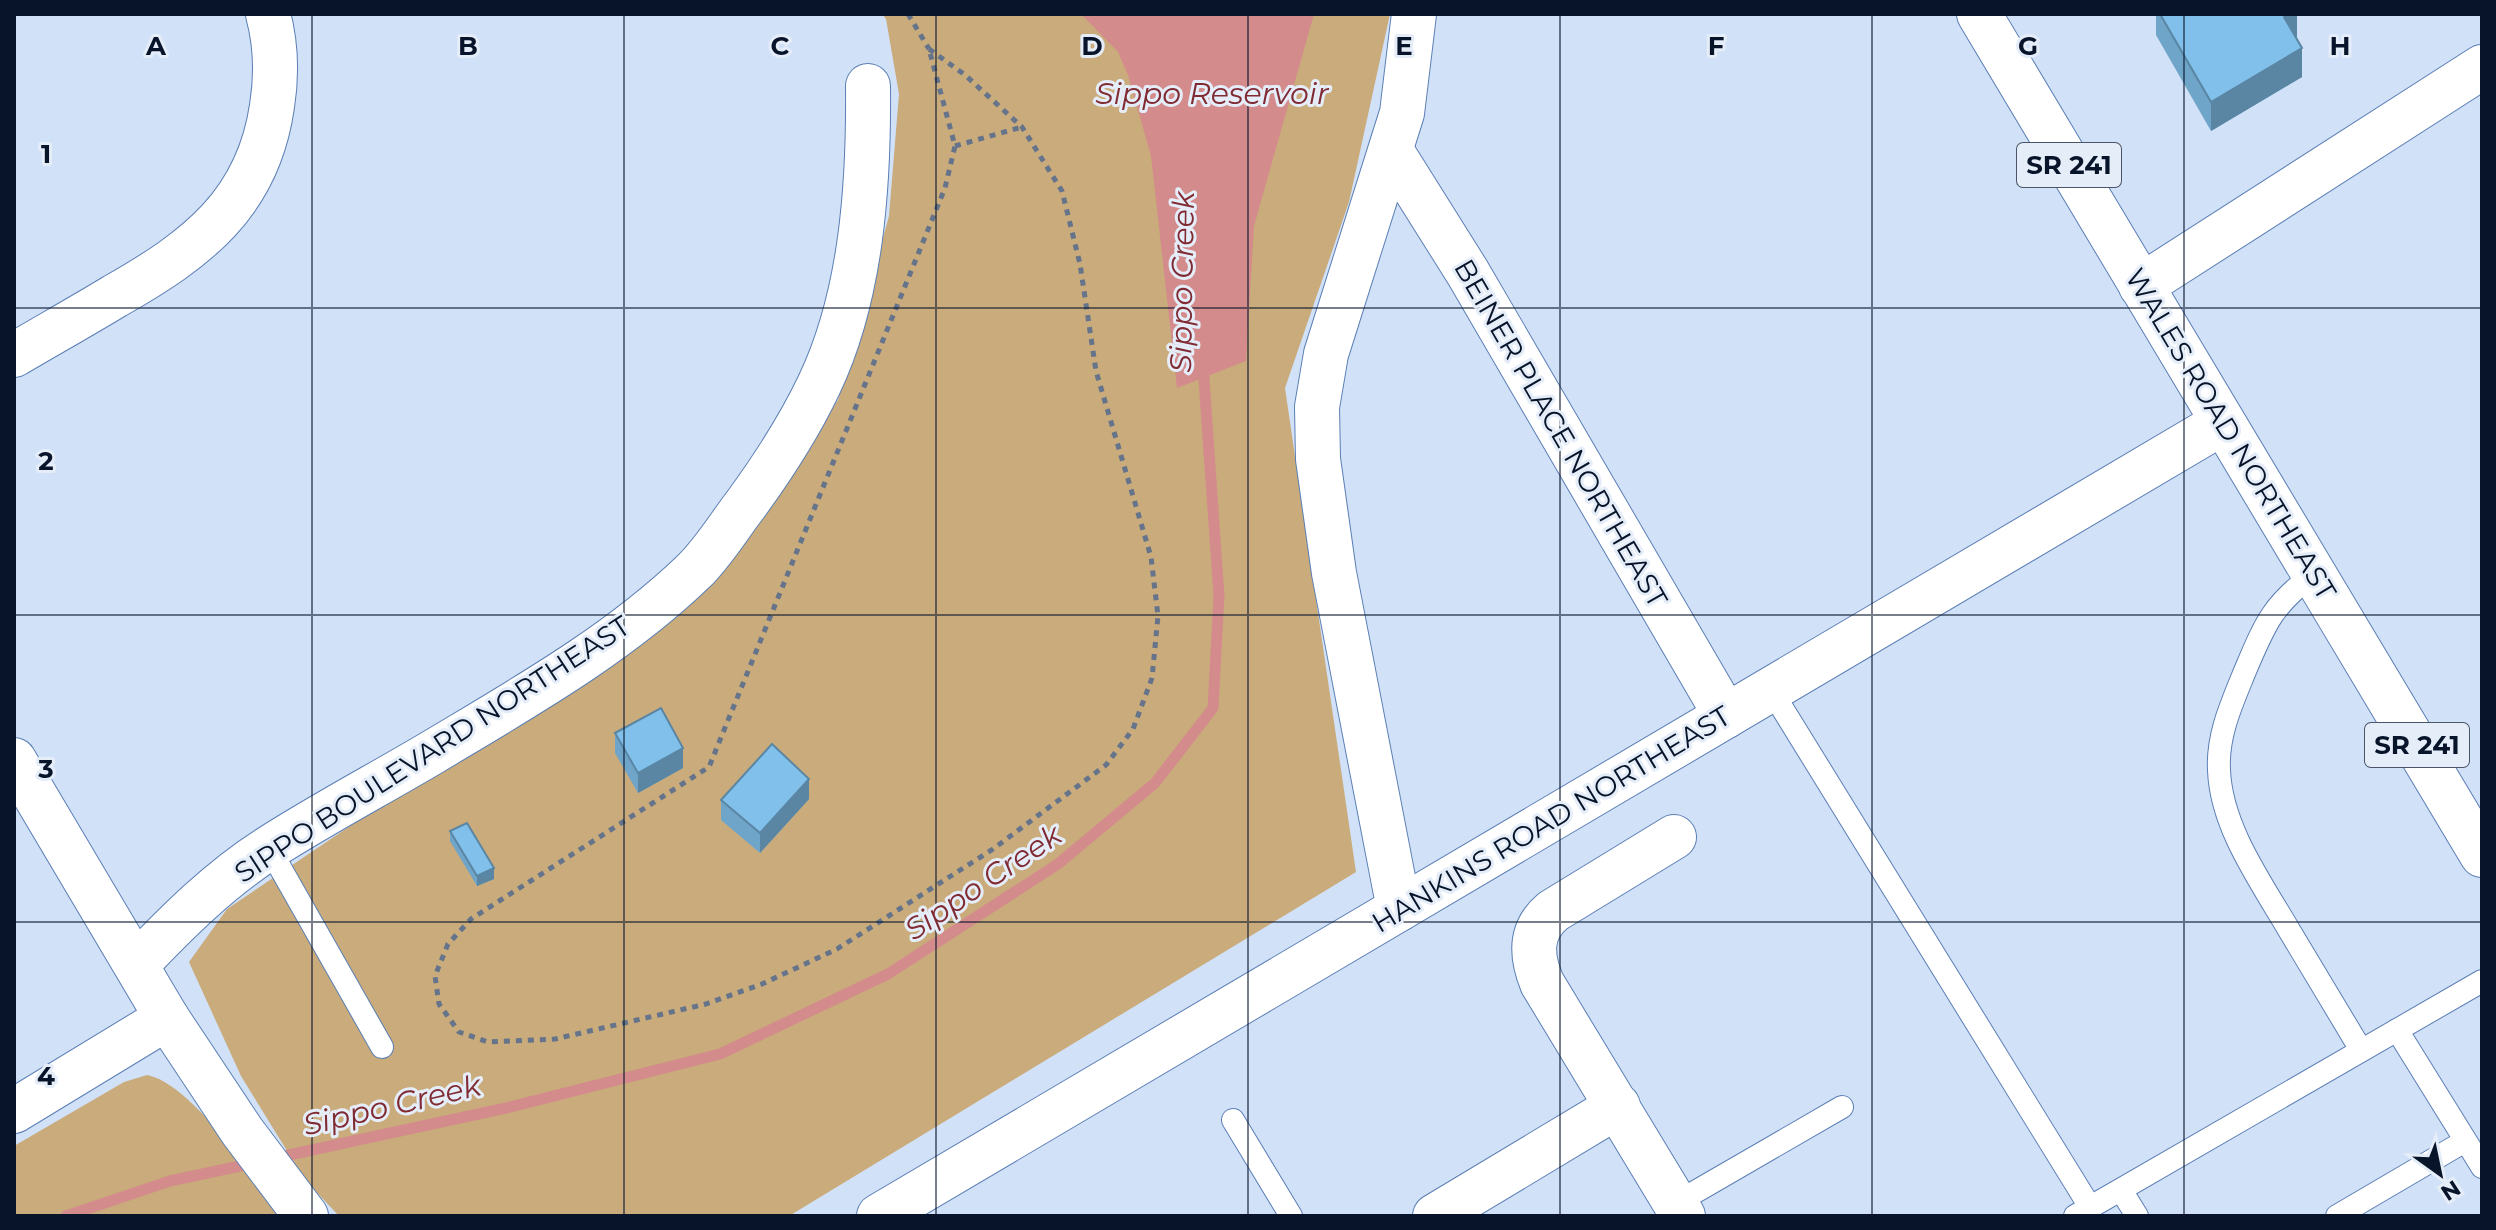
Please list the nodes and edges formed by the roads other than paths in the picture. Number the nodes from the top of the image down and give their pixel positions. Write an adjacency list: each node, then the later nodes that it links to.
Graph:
1 (268, 14): 8 (street)
2 (1414, 14): 6 (street)
3 (1979, 14): 7 (street, WALES ROAD NORTHEAST / SR 241)
4 (2482, 67): 7 (street)
5 (868, 86): 15 (street, SIPPO BOULEVARD NORTHEAST)
6 (1392, 152): 12 (street, BEINER PLACE NORTHEAST); 17 (street)
7 (2141, 286): 9 (street, WALES ROAD NORTHEAST / SR 241)
8 (14, 355)
9 (2222, 423): 10 (street, WALES ROAD NORTHEAST / SR 241); 11 (street, HANKINS ROAD NORTHEAST)
10 (2314, 574): 16 (street, WALES ROAD NORTHEAST / SR 241); 23 (lane)
11 (1771, 690): 12 (street, HANKINS ROAD NORTHEAST); 33 (lane)
12 (1726, 716): 17 (street, HANKINS ROAD NORTHEAST)
13 (14, 760): 18 (street)
14 (1674, 837): 24 (street)
15 (269, 848): 18 (street, SIPPO BOULEVARD NORTHEAST); 22 (lane)
16 (2482, 855)
17 (1399, 909): 34 (street, HANKINS ROAD NORTHEAST)
18 (137, 964): 20 (street)
19 (2482, 981): 21 (lane)
20 (167, 1018): 26 (street); 31 (street)
21 (2397, 1030): 23 (lane); 28 (lane)
22 (382, 1047)
23 (2361, 1050): 30 (lane)
24 (1618, 1106): 32 (street); 36 (street)
25 (1842, 1107): 32 (lane)
26 (14, 1111)
27 (1233, 1120): 35 (lane)
28 (2465, 1141): 29 (lane); 38 (lane)
29 (2482, 1167)
30 (2121, 1190): 33 (lane); 37 (lane)
31 (298, 1206)
32 (1680, 1210)
33 (2083, 1212)
34 (879, 1216)
35 (1291, 1216)
36 (1435, 1216)
37 (2137, 1216)
38 (2337, 1216)

